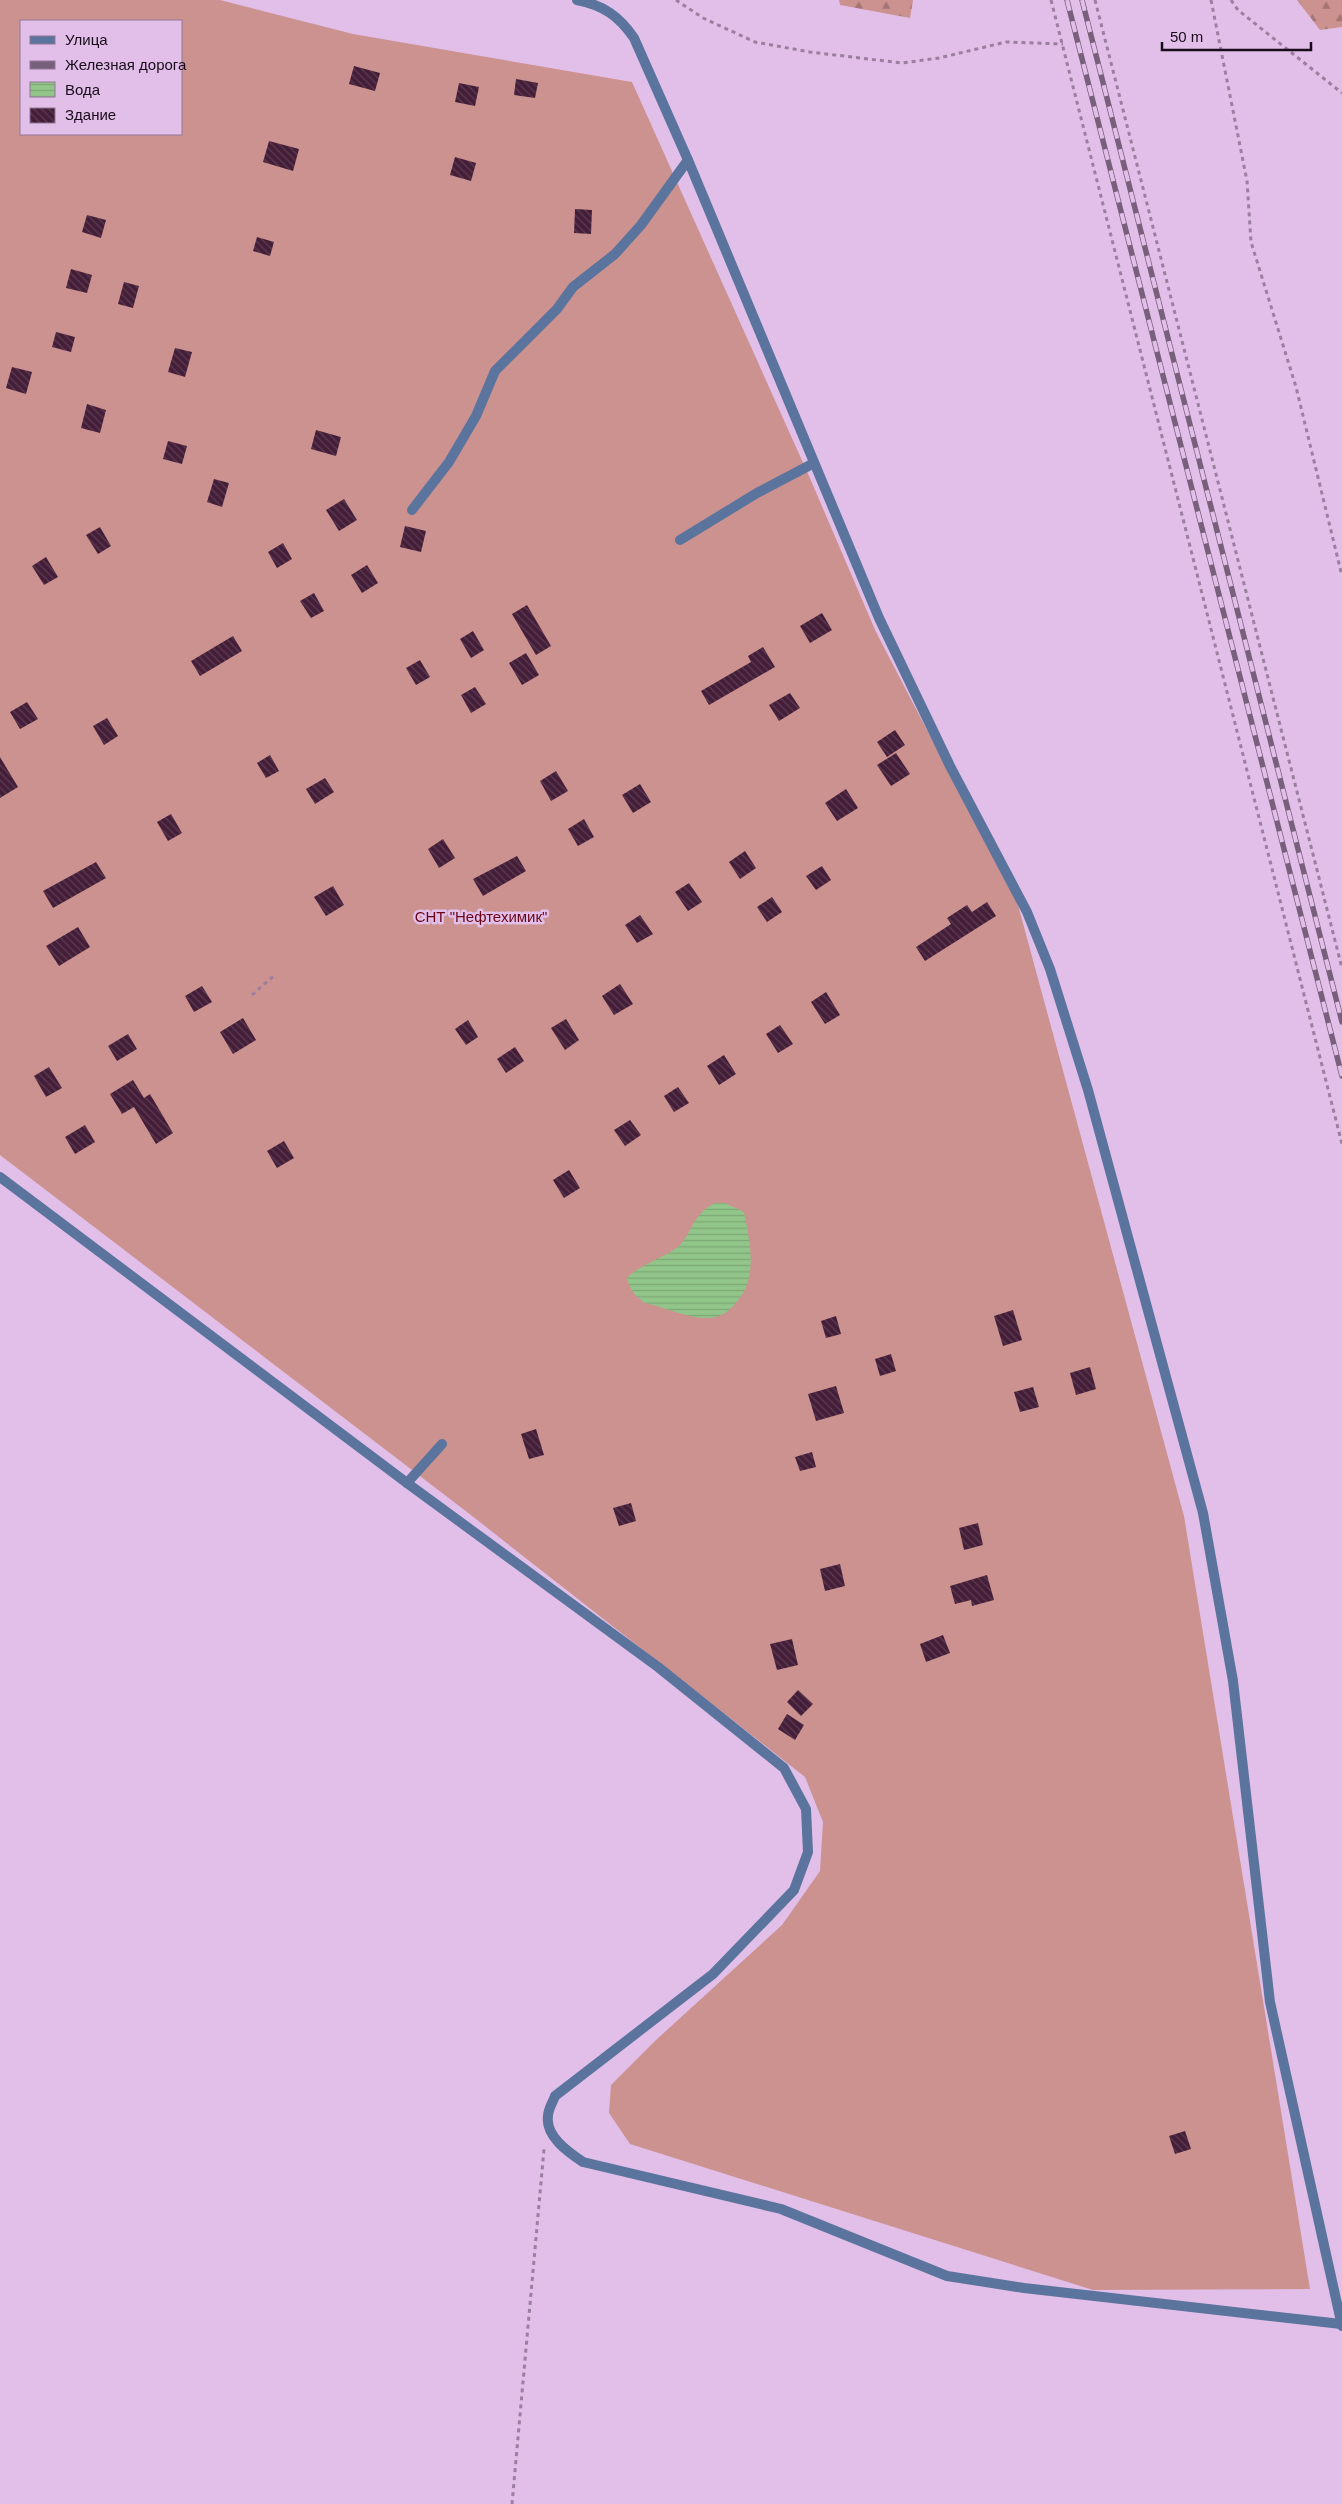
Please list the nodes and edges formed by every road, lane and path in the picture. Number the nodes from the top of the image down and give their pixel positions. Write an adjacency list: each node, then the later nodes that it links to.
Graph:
1 (577, 0): 9 (street)
2 (676, 0): 7 (path)
3 (1051, 0): 7 (path)
4 (1095, 0): 14 (path)
5 (1211, 0): 13 (path)
6 (1231, 0): 8 (path)
7 (1062, 44): 17 (path)
8 (1342, 94)
9 (688, 160): 10 (street); 11 (street)
10 (814, 464): 12 (street); 22 (street)
11 (412, 510)
12 (680, 540)
13 (1342, 576)
14 (1342, 968)
15 (276, 974): 16 (path)
16 (252, 994)
17 (1342, 1144)
18 (0, 1177): 20 (street)
19 (442, 1444): 20 (street)
20 (407, 1483): 22 (street)
21 (544, 2146): 23 (path)
22 (1342, 2326)
23 (512, 2504)

